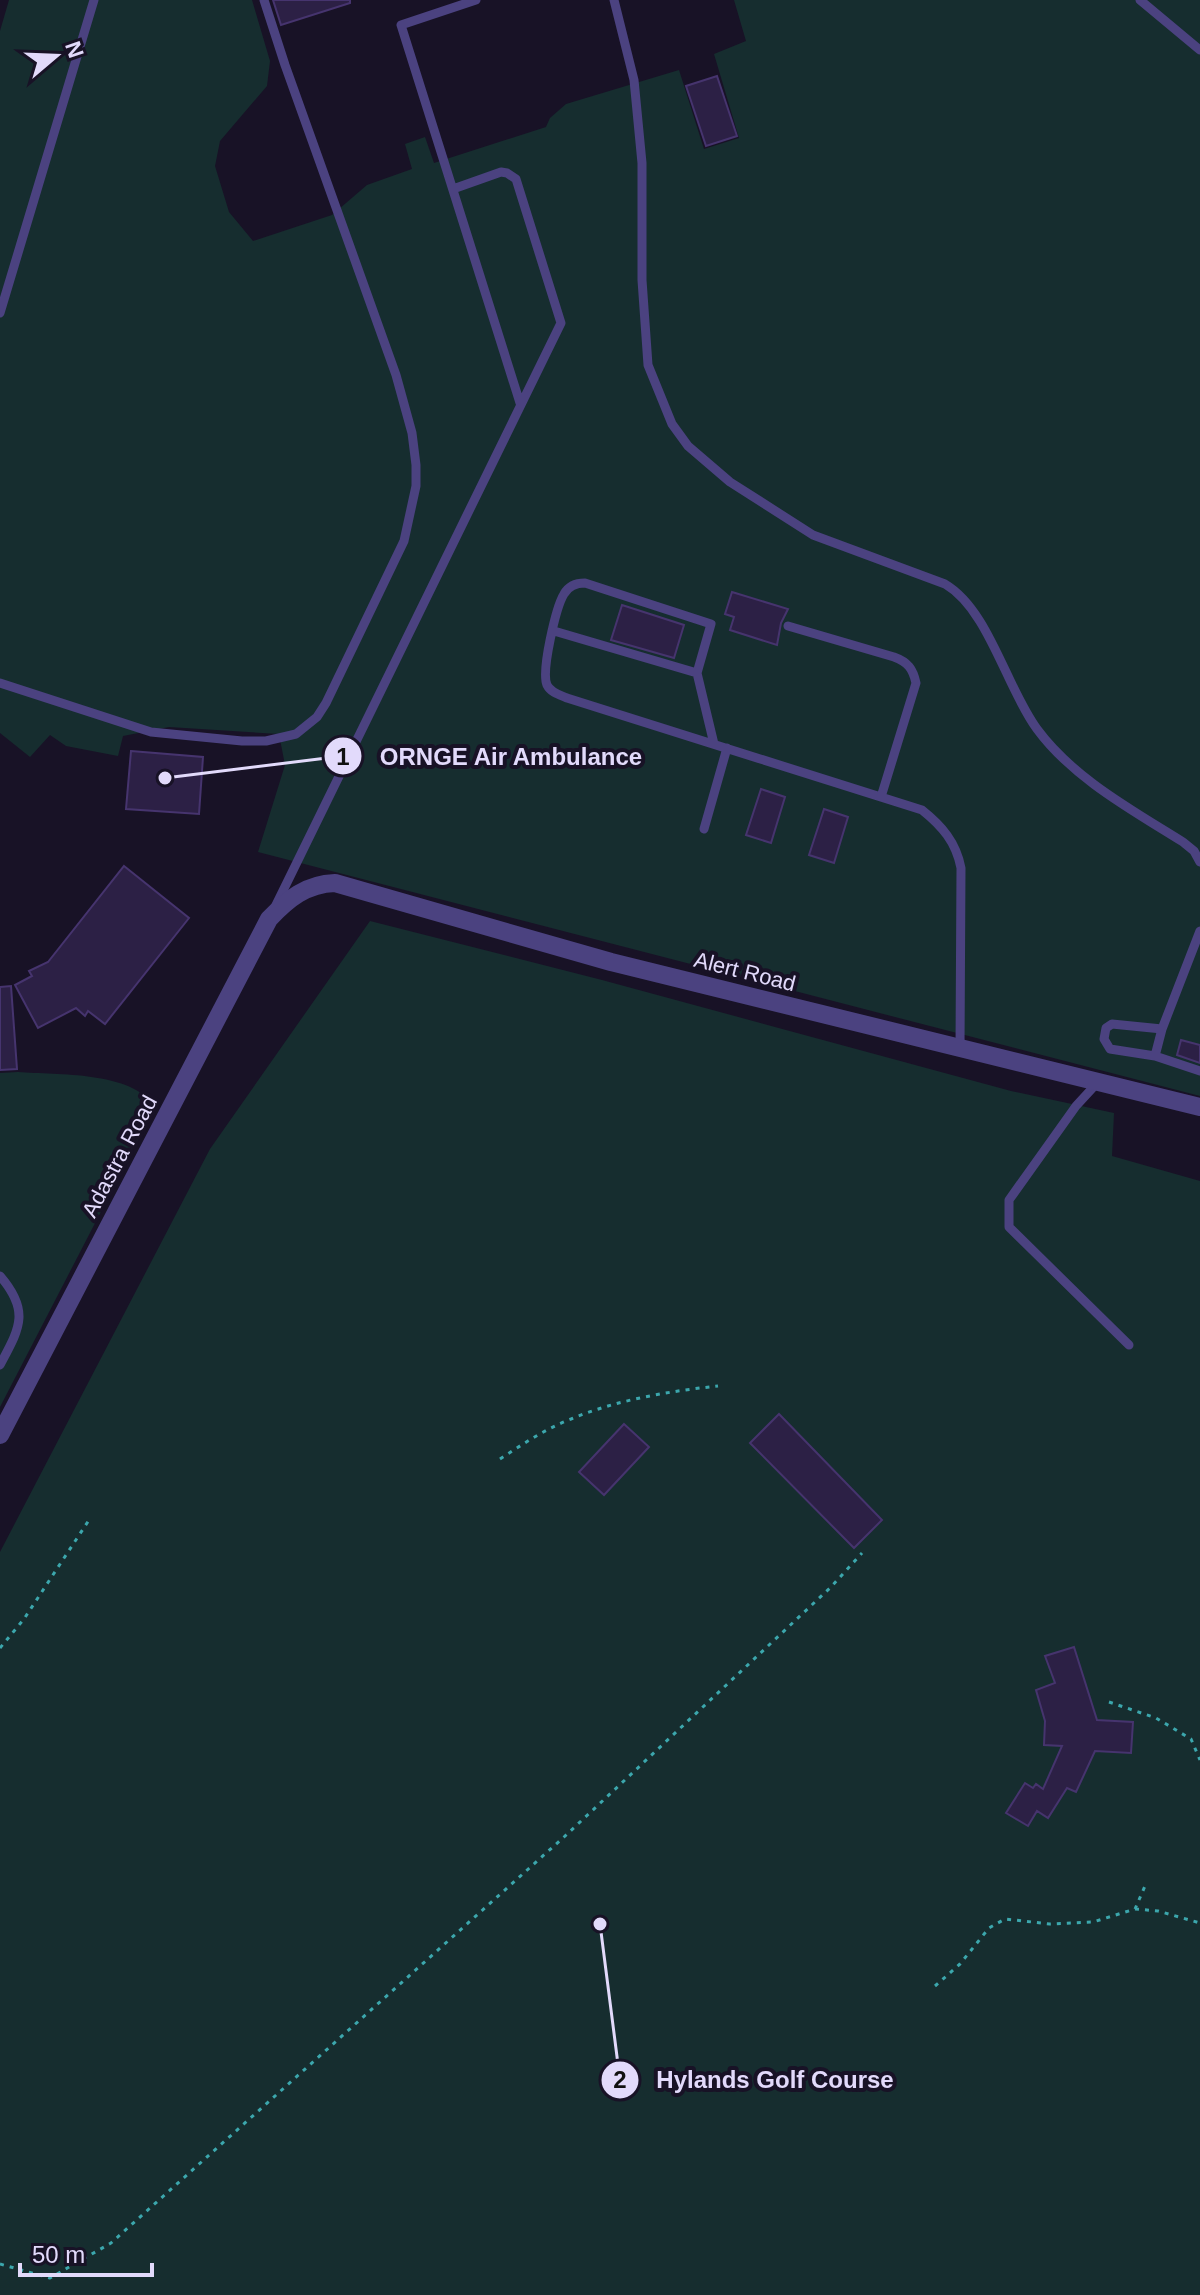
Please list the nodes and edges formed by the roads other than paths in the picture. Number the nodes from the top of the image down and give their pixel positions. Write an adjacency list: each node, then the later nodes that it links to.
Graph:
1 (94, 0): 8 (lane)
2 (264, 0): 13 (lane)
3 (476, 0): 7 (lane)
4 (614, 0): 18 (lane)
5 (1140, 0): 6 (lane)
6 (1200, 50)
7 (453, 189): 9 (lane); 9 (lane)
8 (0, 313)
9 (520, 403): 20 (lane)
10 (788, 626): 16 (lane)
11 (554, 631): 12 (lane); 12 (lane); 14 (lane)
12 (697, 673): 14 (lane)
13 (0, 683)
14 (714, 744): 15 (lane)
15 (727, 748): 16 (lane); 17 (lane)
16 (881, 797): 23 (lane)
17 (704, 829)
18 (1200, 862)
19 (285, 902): 20 (street, Adastra Road); 23 (street, Alert Road)
20 (269, 919): 31 (street, Adastra Road)
21 (1200, 931): 22 (lane)
22 (1162, 1029): 24 (lane); 24 (lane)
23 (960, 1049): 26 (street, Alert Road)
24 (1155, 1056): 25 (lane)
25 (1200, 1071)
26 (1099, 1081): 27 (street, Alert Road); 29 (lane)
27 (1200, 1107)
28 (0, 1276): 30 (lane)
29 (1129, 1345)
30 (0, 1365)
31 (0, 1435)

